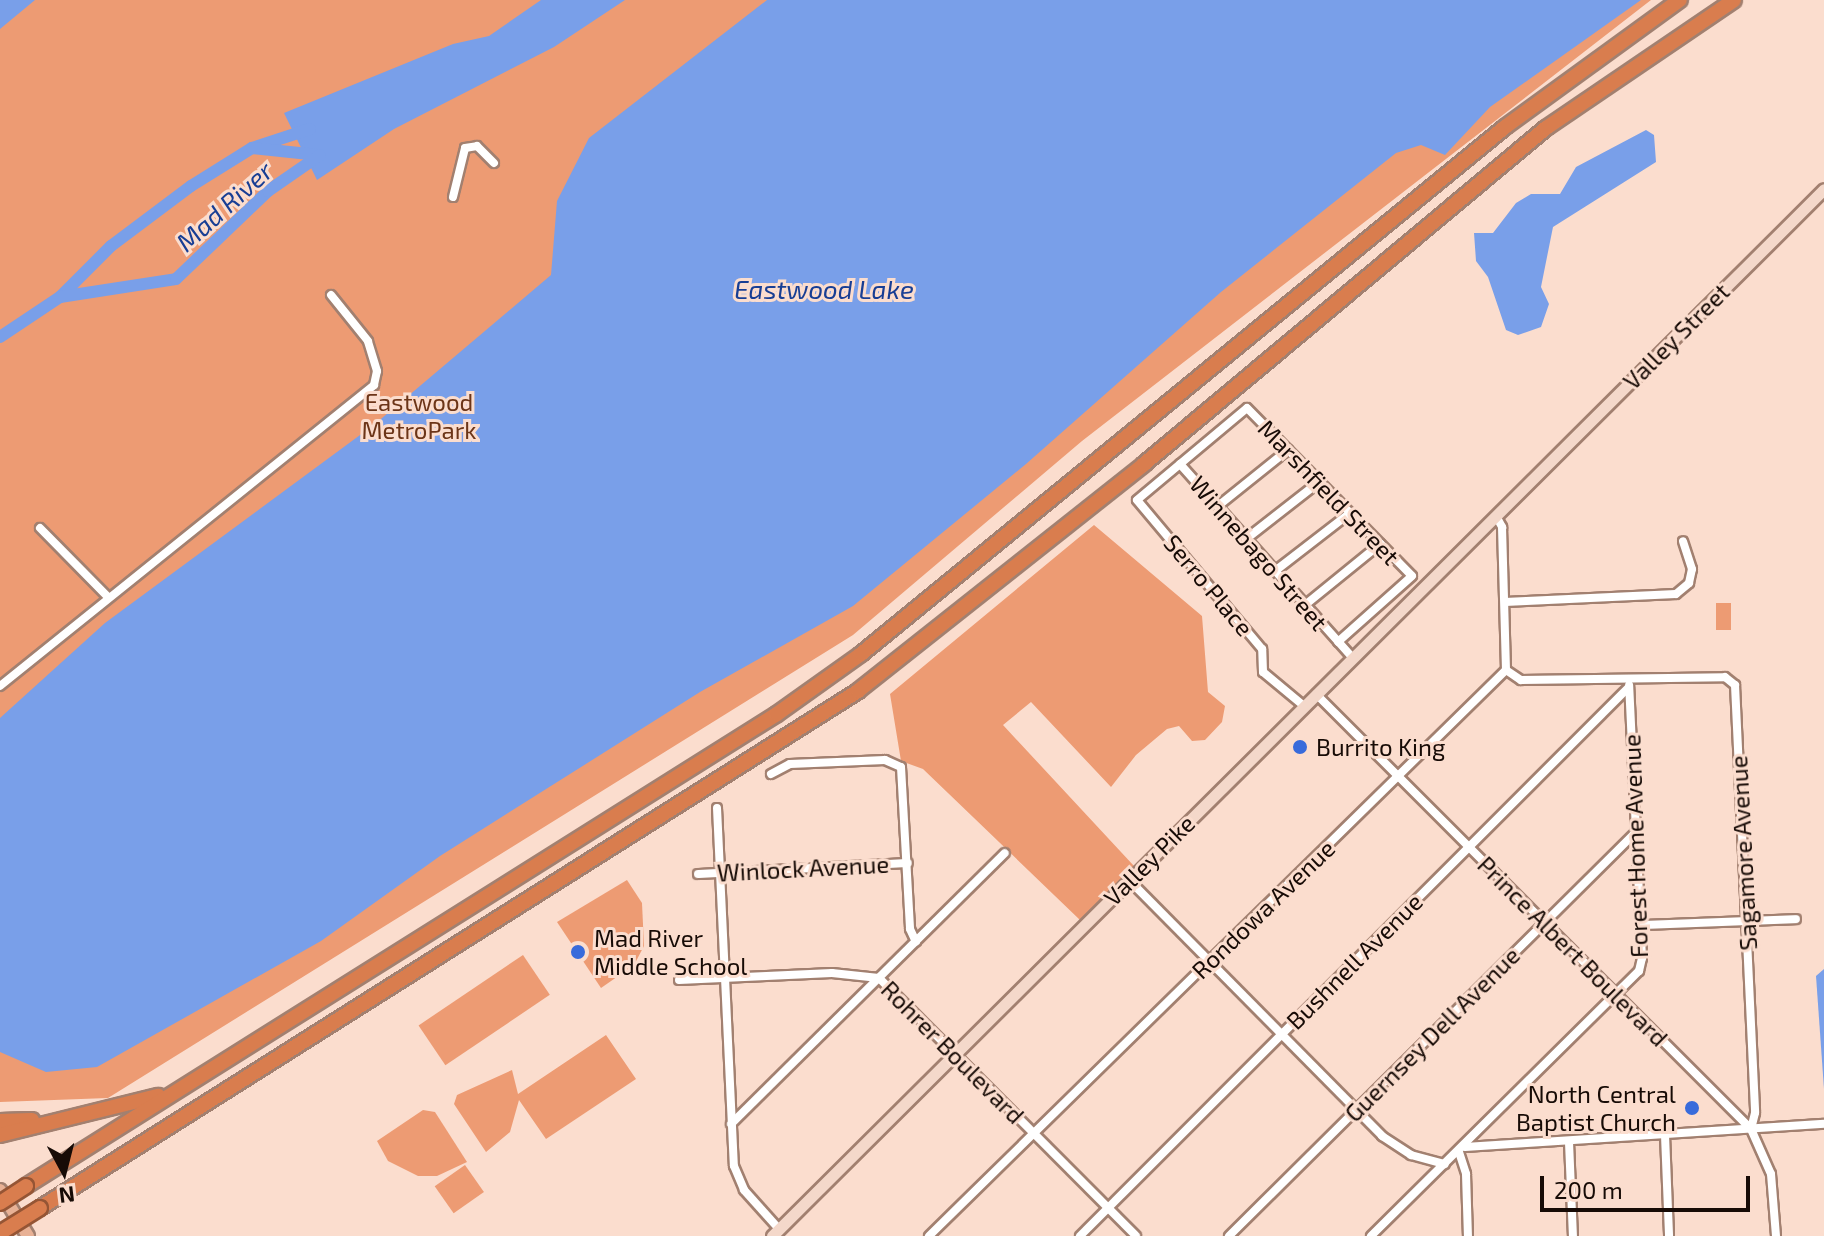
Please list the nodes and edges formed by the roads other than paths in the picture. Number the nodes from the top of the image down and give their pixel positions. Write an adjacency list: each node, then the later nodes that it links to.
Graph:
1 (1680, 0): 51 (highway)
2 (1734, 0): 68 (highway, bridge)
3 (494, 163): 5 (street)
4 (1824, 189): 10 (street, Valley Street)
5 (453, 197)
6 (331, 295): 19 (street)
7 (1288, 450): 8 (street, Marshfield Street); 9 (street, Marshfield Street); 11 (street)
8 (1180, 464): 11 (street, Winnebago Street); 28 (street, Serro Place)
9 (1319, 482): 12 (street, Marshfield Street); 15 (street)
10 (1528, 484): 13 (street, Valley Pike)
11 (1218, 506): 15 (street, Winnebago Street)
12 (1350, 513): 17 (street, Marshfield Street); 18 (street)
13 (1496, 516): 20 (street); 23 (street, Valley Pike)
14 (40, 528): 19 (street)
15 (1246, 539): 18 (street, Winnebago Street)
16 (1683, 541): 20 (street)
17 (1380, 544): 21 (street); 22 (street, Marshfield Street)
18 (1275, 571): 21 (street, Winnebago Street)
19 (108, 597): 26 (street)
20 (1505, 602): 24 (street)
21 (1305, 605): 22 (street, Winnebago Street)
22 (1338, 642): 23 (street, Winnebago Street)
23 (1353, 658): 27 (street, Valley Pike)
24 (1506, 670): 25 (street); 30 (street, Rondowa Avenue)
25 (1629, 683): 32 (street, Forest Home Avenue); 33 (street, Bushnell Avenue); 40 (street, Sagamore Avenue)
26 (0, 686)
27 (1316, 694): 28 (street, Valley Pike); 30 (street, Prince Albert Boulevard)
28 (1304, 706): 38 (street, Valley Pike)
29 (771, 774): 35 (street)
30 (1398, 776): 33 (street, Prince Albert Boulevard); 44 (street, Rondowa Avenue)
31 (717, 808): 36 (street)
32 (1635, 833): 41 (street, Guernsey Dell Avenue); 42 (street, Forest Home Avenue)
33 (1469, 847): 41 (street, Prince Albert Boulevard); 49 (street, Bushnell Avenue)
34 (1005, 853): 43 (street)
35 (908, 863): 36 (street, Winlock Avenue); 43 (street)
36 (720, 873): 37 (street, Winlock Avenue); 45 (street)
37 (698, 874)
38 (1129, 880): 44 (street); 50 (street, Valley Pike)
39 (1796, 919): 40 (street)
40 (1746, 921): 42 (street); 57 (street, Sagamore Avenue)
41 (1545, 923): 48 (street, Prince Albert Boulevard); 52 (street, Guernsey Dell Avenue)
42 (1641, 925): 48 (street, Forest Home Avenue)
43 (916, 942): 46 (street)
44 (1210, 961): 49 (street); 58 (street, Rondowa Avenue)
45 (725, 978): 46 (street, Rohrer Boulevard); 47 (street, Rohrer Boulevard); 55 (street)
46 (879, 978): 50 (street, Rohrer Boulevard); 55 (street)
47 (679, 980)
48 (1618, 997): 57 (street, Prince Albert Boulevard); 62 (street, Forest Home Avenue)
49 (1282, 1033): 52 (street); 66 (street, Bushnell Avenue)
50 (957, 1052): 58 (street, Rohrer Boulevard); 69 (street, Valley Pike)
51 (202, 1076): 53 (highway); 65 (highway, bridge)
52 (1358, 1108): 63 (street); 75 (street, Guernsey Dell Avenue)
53 (84, 1115): 54 (highway); 59 (highway)
54 (0, 1121)
55 (731, 1124): 69 (street)
56 (1824, 1124): 57 (street)
57 (1751, 1129): 60 (street); 80 (street, Prince Albert Boulevard)
58 (1034, 1133): 66 (street, Rohrer Boulevard); 72 (street, Rondowa Avenue)
59 (0, 1135)
60 (1665, 1135): 61 (street); 79 (street)
61 (1569, 1142): 62 (street); 78 (street)
62 (1462, 1149): 63 (street, Forest Home Avenue); 77 (street)
63 (1445, 1164): 76 (street, Forest Home Avenue)
64 (0, 1190): 71 (main road)
65 (0, 1203)
66 (1108, 1208): 73 (street, Bushnell Avenue); 74 (street, Rohrer Boulevard)
67 (0, 1221): 70 (main road)
68 (0, 1233)
69 (779, 1234)
70 (10, 1236)
71 (28, 1236)
72 (929, 1236)
73 (1080, 1236)
74 (1136, 1236)
75 (1229, 1236)
76 (1371, 1236)
77 (1468, 1236)
78 (1573, 1236)
79 (1669, 1236)
80 (1776, 1236)

